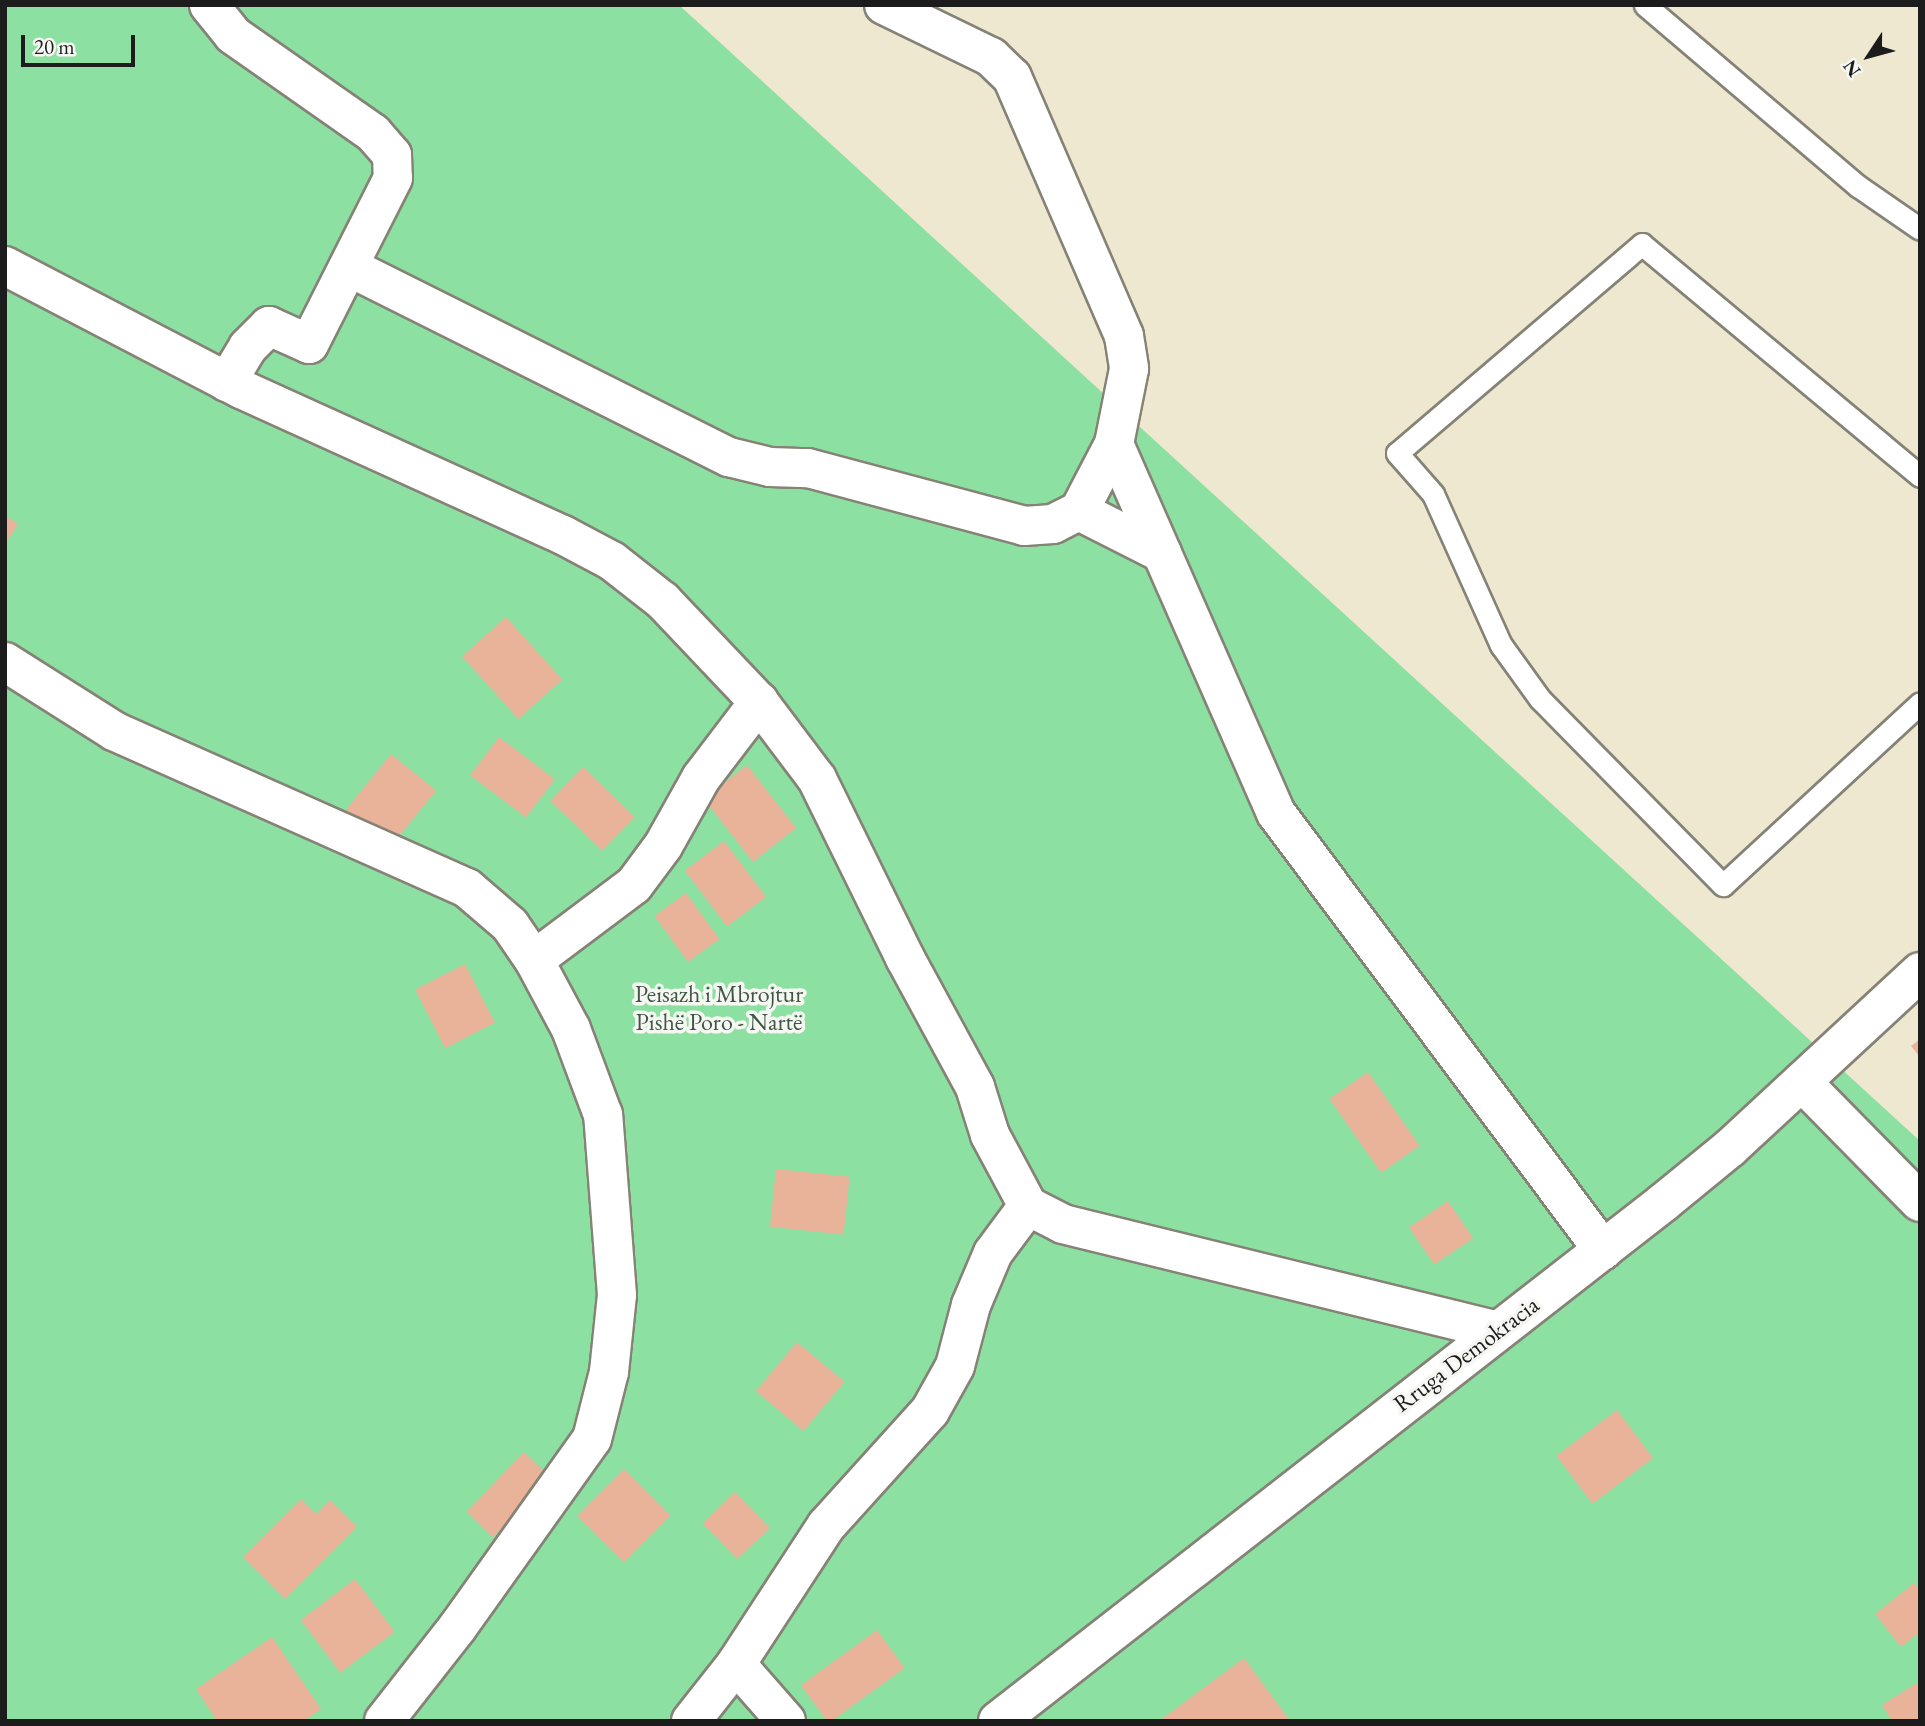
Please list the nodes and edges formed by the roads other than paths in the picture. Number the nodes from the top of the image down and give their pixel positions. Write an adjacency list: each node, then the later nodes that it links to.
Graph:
1 (209, 5): 6 (street)
2 (884, 5): 8 (street)
3 (1645, 5): 4 (lane)
4 (1920, 229)
5 (5, 266): 7 (street)
6 (349, 267): 7 (street); 10 (street)
7 (227, 382): 13 (street)
8 (1114, 444): 10 (street); 11 (street)
9 (1920, 476): 14 (lane)
10 (1079, 511): 11 (street)
11 (1162, 553): 20 (street)
12 (5, 662): 15 (street)
13 (759, 702): 15 (street); 19 (street)
14 (1920, 703)
15 (534, 960): 23 (street)
16 (1920, 972): 17 (street, Rruga Demokracia)
17 (1802, 1082): 18 (street); 20 (street, Rruga Demokracia)
18 (1920, 1202)
19 (1028, 1206): 21 (street); 22 (street)
20 (1603, 1250): 21 (street, Rruga Demokracia)
21 (1497, 1331): 26 (street, Rruga Demokracia)
22 (736, 1664): 24 (street); 25 (street)
23 (384, 1721)
24 (691, 1721)
25 (786, 1721)
26 (998, 1721)

